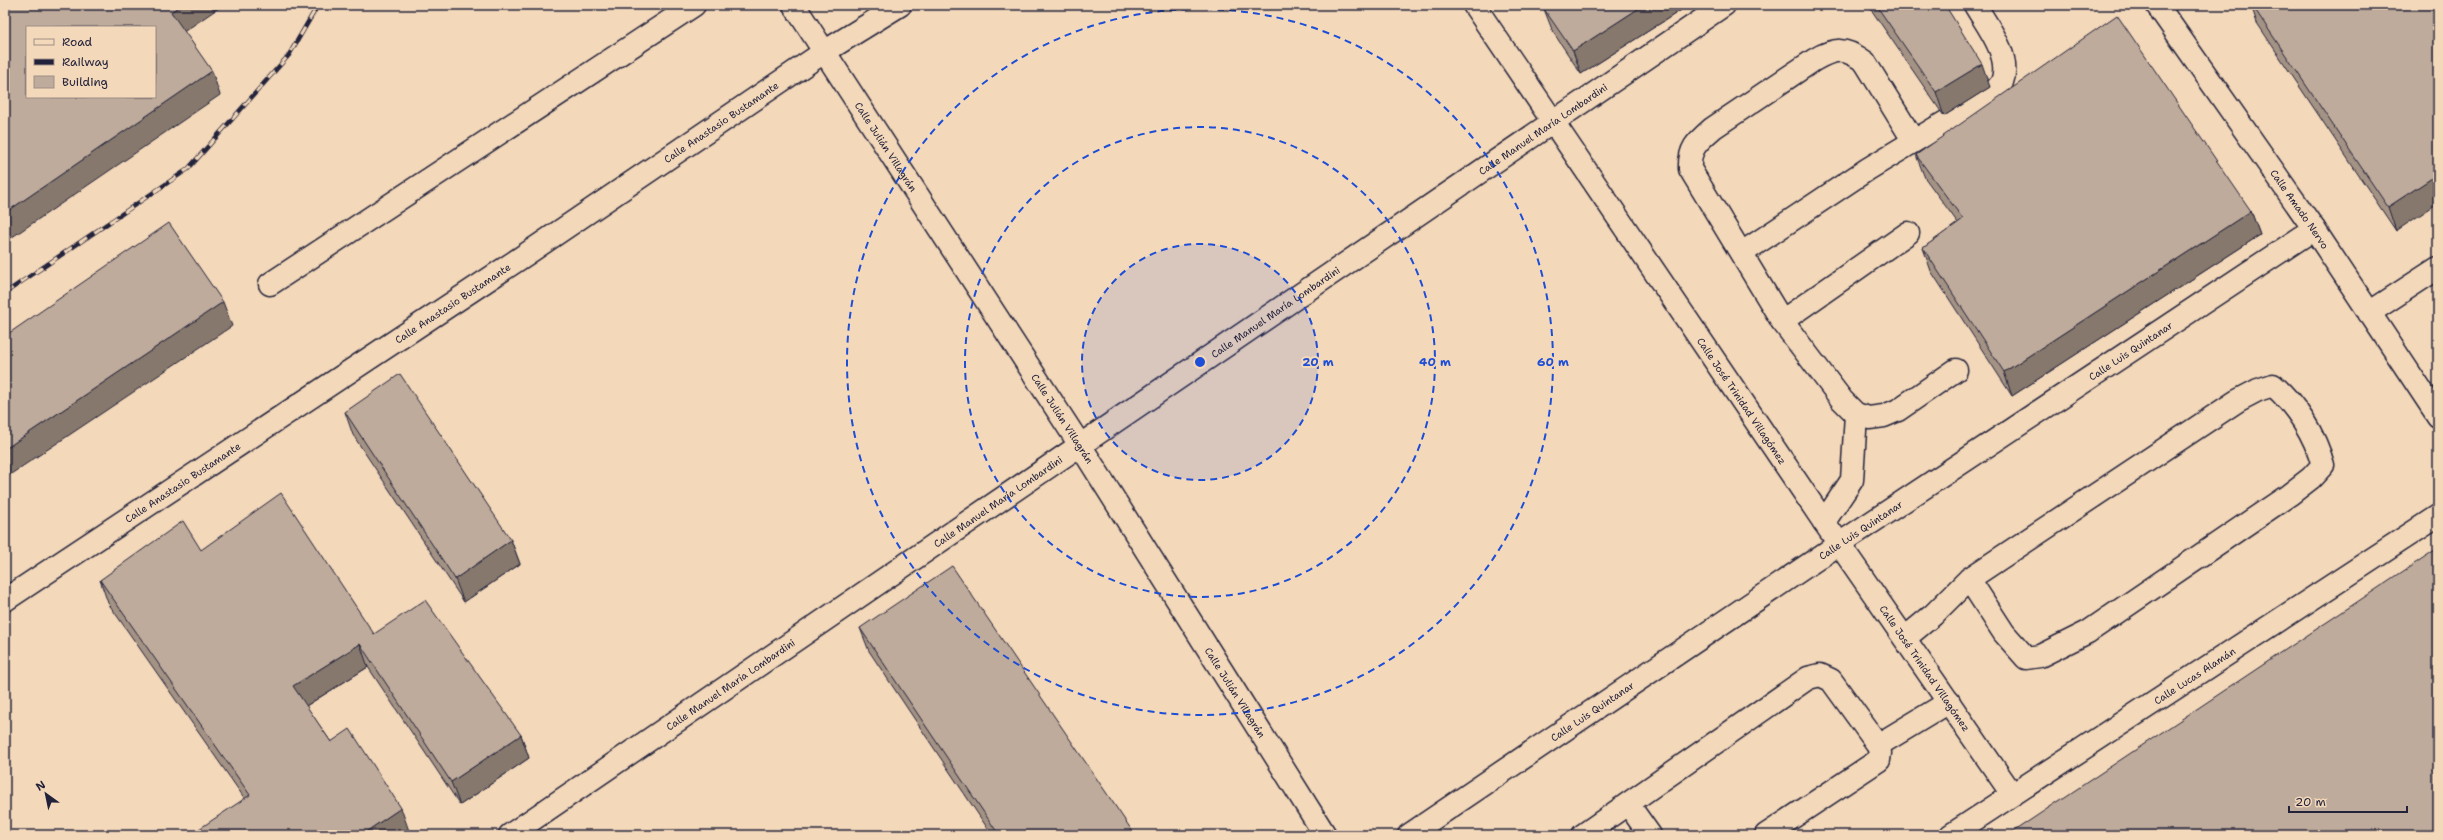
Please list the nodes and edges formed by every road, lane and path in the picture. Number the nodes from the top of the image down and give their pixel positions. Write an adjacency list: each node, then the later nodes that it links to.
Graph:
1 (694, 5): 15 (street)
2 (794, 5): 8 (street, Calle Julián Villagrán)
3 (900, 5): 8 (street, Calle Anastasio Bustamante)
4 (1474, 5): 9 (street, Calle José Trinidad Villagómez)
5 (1724, 5): 9 (street, Calle Manuel María Lombardini)
6 (1975, 5): 10 (street)
7 (2157, 5): 11 (street, Calle Amado Nervo)
8 (824, 52): 21 (street, Calle Julián Villagrán); 26 (street, Calle Anastasio Bustamante)
9 (1553, 122): 21 (street, Calle Manuel María Lombardini); 23 (street, Calle José Trinidad Villagómez)
10 (1913, 140): 13 (street); 13 (street)
11 (2314, 229): 16 (street, Calle Amado Nervo); 24 (street, Calle Luis Quintanar)
12 (1908, 233): 17 (street)
13 (1742, 253): 17 (street)
14 (2438, 268): 16 (street)
15 (270, 284)
16 (2369, 313): 20 (street, Calle Amado Nervo)
17 (1782, 321): 19 (street)
18 (1956, 370): 19 (street)
19 (1856, 414): 23 (street)
20 (2438, 416)
21 (1080, 445): 32 (street, Calle Manuel María Lombardini); 33 (street, Calle Julián Villagrán)
22 (2438, 516): 30 (street, Calle Lucas Alamán)
23 (1824, 522): 24 (street, Calle José Trinidad Villagómez)
24 (1839, 544): 27 (street, Calle José Trinidad Villagómez); 34 (street, Calle Luis Quintanar)
25 (1969, 579): 25 (street); 27 (street)
26 (5, 600)
27 (1906, 638): 28 (street, Calle José Trinidad Villagómez)
28 (1949, 702): 29 (street); 30 (street, Calle José Trinidad Villagómez)
29 (1878, 745): 31 (street); 37 (street)
30 (2012, 794): 38 (street, Calle Lucas Alamán)
31 (1628, 804): 35 (street); 36 (street)
32 (510, 835)
33 (1325, 835)
34 (1409, 835)
35 (1582, 835)
36 (1650, 835)
37 (1766, 835)
38 (1951, 835)

